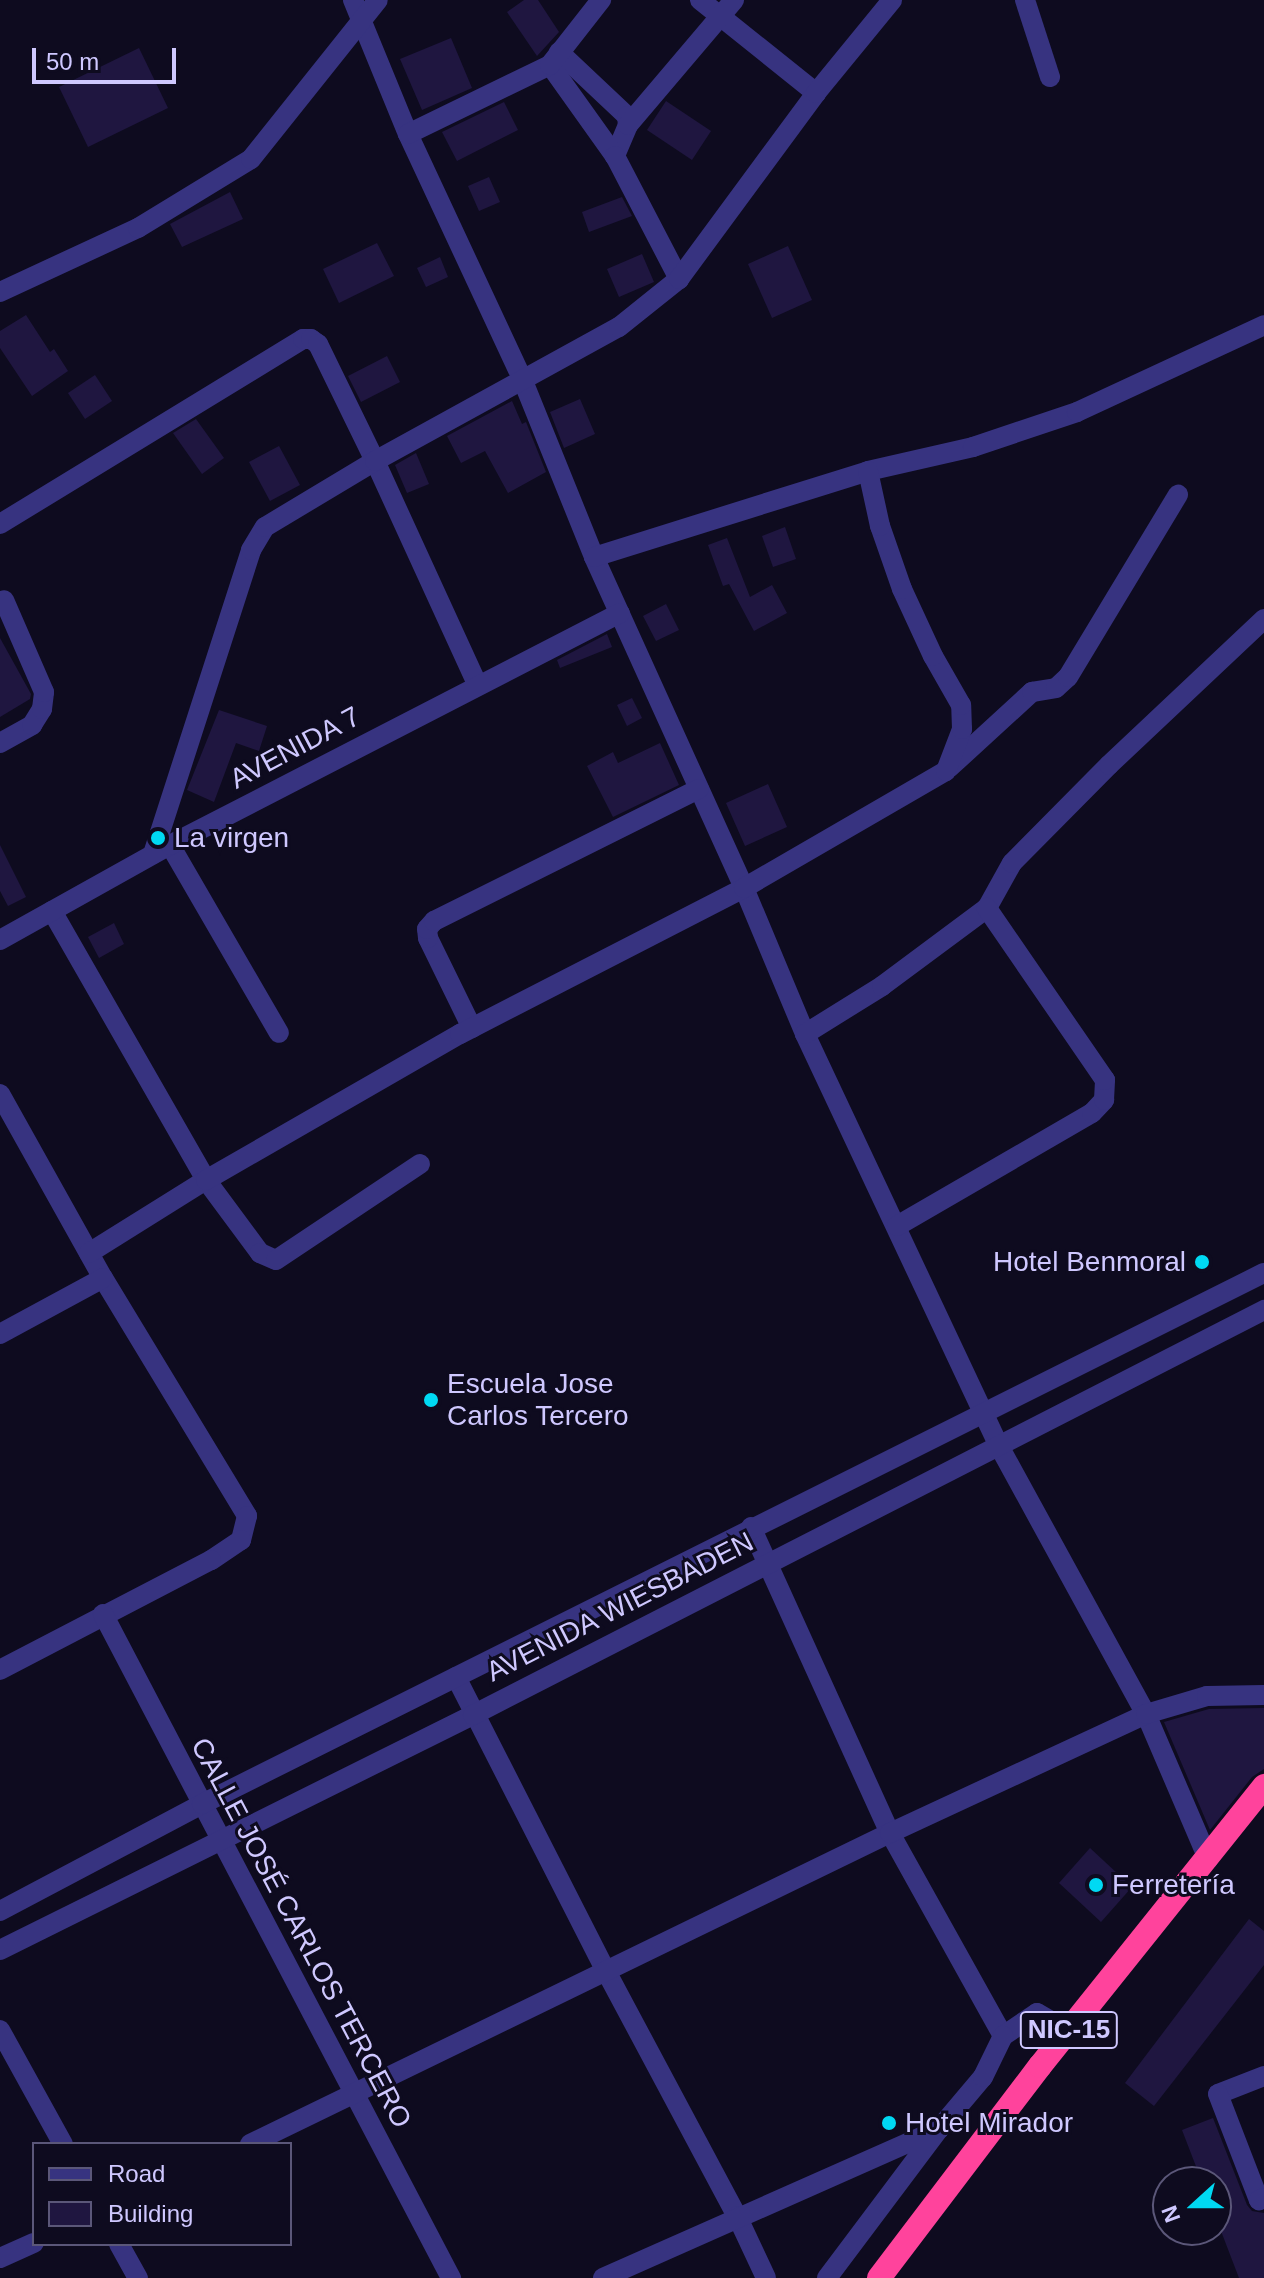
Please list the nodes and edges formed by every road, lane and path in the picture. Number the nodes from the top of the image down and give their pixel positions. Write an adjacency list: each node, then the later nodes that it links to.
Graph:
1 (353, 0): 9 (street)
2 (378, 0): 9 (street)
3 (601, 0): 10 (street)
4 (700, 0): 8 (street)
5 (734, 0): 8 (street)
6 (892, 0): 12 (street)
7 (1032, 2): 11 (street)
8 (720, 19): 12 (street); 13 (street)
9 (360, 22): 14 (street); 17 (street)
10 (554, 59): 13 (street); 14 (street); 15 (street)
11 (1050, 77)
12 (816, 93): 16 (street)
13 (628, 125): 15 (street)
14 (408, 134): 19 (street)
15 (615, 156): 16 (street)
16 (679, 279): 19 (street)
17 (0, 292)
18 (1264, 325): 21 (street)
19 (523, 381): 20 (street); 24 (street)
20 (375, 461): 23 (street); 28 (street); 32 (street)
21 (868, 471): 24 (street); 30 (street)
22 (1178, 495): 30 (street)
23 (0, 524)
24 (594, 557): 26 (street)
25 (1, 598): 29 (street)
26 (620, 613): 28 (street, AVENIDA 7); 31 (street)
27 (1264, 619): 34 (street)
28 (477, 684): 32 (street, AVENIDA 7)
29 (0, 743)
30 (946, 771): 33 (street)
31 (699, 789): 33 (street); 37 (street)
32 (162, 849): 35 (street, AVENIDA 7); 38 (street)
33 (744, 888): 37 (street); 39 (street)
34 (987, 908): 39 (street); 43 (street)
35 (52, 911): 36 (street, AVENIDA 7); 42 (street)
36 (0, 940)
37 (472, 1028): 42 (street)
38 (279, 1033)
39 (805, 1034): 43 (street)
40 (0, 1094): 44 (street)
41 (420, 1164): 42 (street)
42 (206, 1180): 44 (street)
43 (897, 1226): 49 (street)
44 (89, 1253): 46 (street)
45 (1264, 1273): 49 (street, AVENIDA WIESBADEN)
46 (103, 1278): 48 (street); 53 (street)
47 (1264, 1310): 50 (street, AVENIDA WIESBADEN)
48 (0, 1334)
49 (985, 1414): 50 (street); 51 (street, AVENIDA WIESBADEN)
50 (999, 1446): 52 (street, AVENIDA WIESBADEN); 57 (street)
51 (751, 1527): 52 (street); 55 (street, AVENIDA WIESBADEN)
52 (767, 1564): 58 (street, AVENIDA WIESBADEN); 61 (street)
53 (103, 1614): 54 (street); 60 (street, CALLE JOSÉ CARLOS TERCERO)
54 (0, 1670)
55 (456, 1677): 58 (street); 60 (street, AVENIDA WIESBADEN)
56 (1264, 1695): 57 (street)
57 (1146, 1714): 61 (street); 63 (street)
58 (473, 1715): 62 (street, AVENIDA WIESBADEN); 66 (street)
59 (1264, 1786): 63 (highway, NIC-15 / NIC-15)
60 (202, 1804): 62 (street, CALLE JOSÉ CARLOS TERCERO); 64 (street, AVENIDA WIESBADEN)
61 (890, 1833): 66 (street); 69 (street)
62 (220, 1839): 65 (street, AVENIDA WIESBADEN); 71 (street, CALLE JOSÉ CARLOS TERCERO)
63 (1208, 1859): 68 (highway, NIC-15 / NIC-15)
64 (0, 1911)
65 (0, 1950)
66 (606, 1971): 71 (street); 76 (street)
67 (0, 2030): 73 (street)
68 (1068, 2031): 69 (street); 80 (highway, NIC-15 / NIC-15)
69 (1003, 2036): 72 (street)
70 (1264, 2076): 75 (street)
71 (354, 2094): 74 (street); 82 (street, CALLE JOSÉ CARLOS TERCERO)
72 (939, 2129): 76 (street); 85 (street)
73 (62, 2142)
74 (254, 2142)
75 (1264, 2198)
76 (737, 2216): 83 (street); 84 (street)
77 (32, 2244): 79 (street)
78 (120, 2246): 81 (street)
79 (0, 2258)
80 (889, 2274)
81 (138, 2278)
82 (451, 2278)
83 (603, 2278)
84 (766, 2278)
85 (827, 2278)

